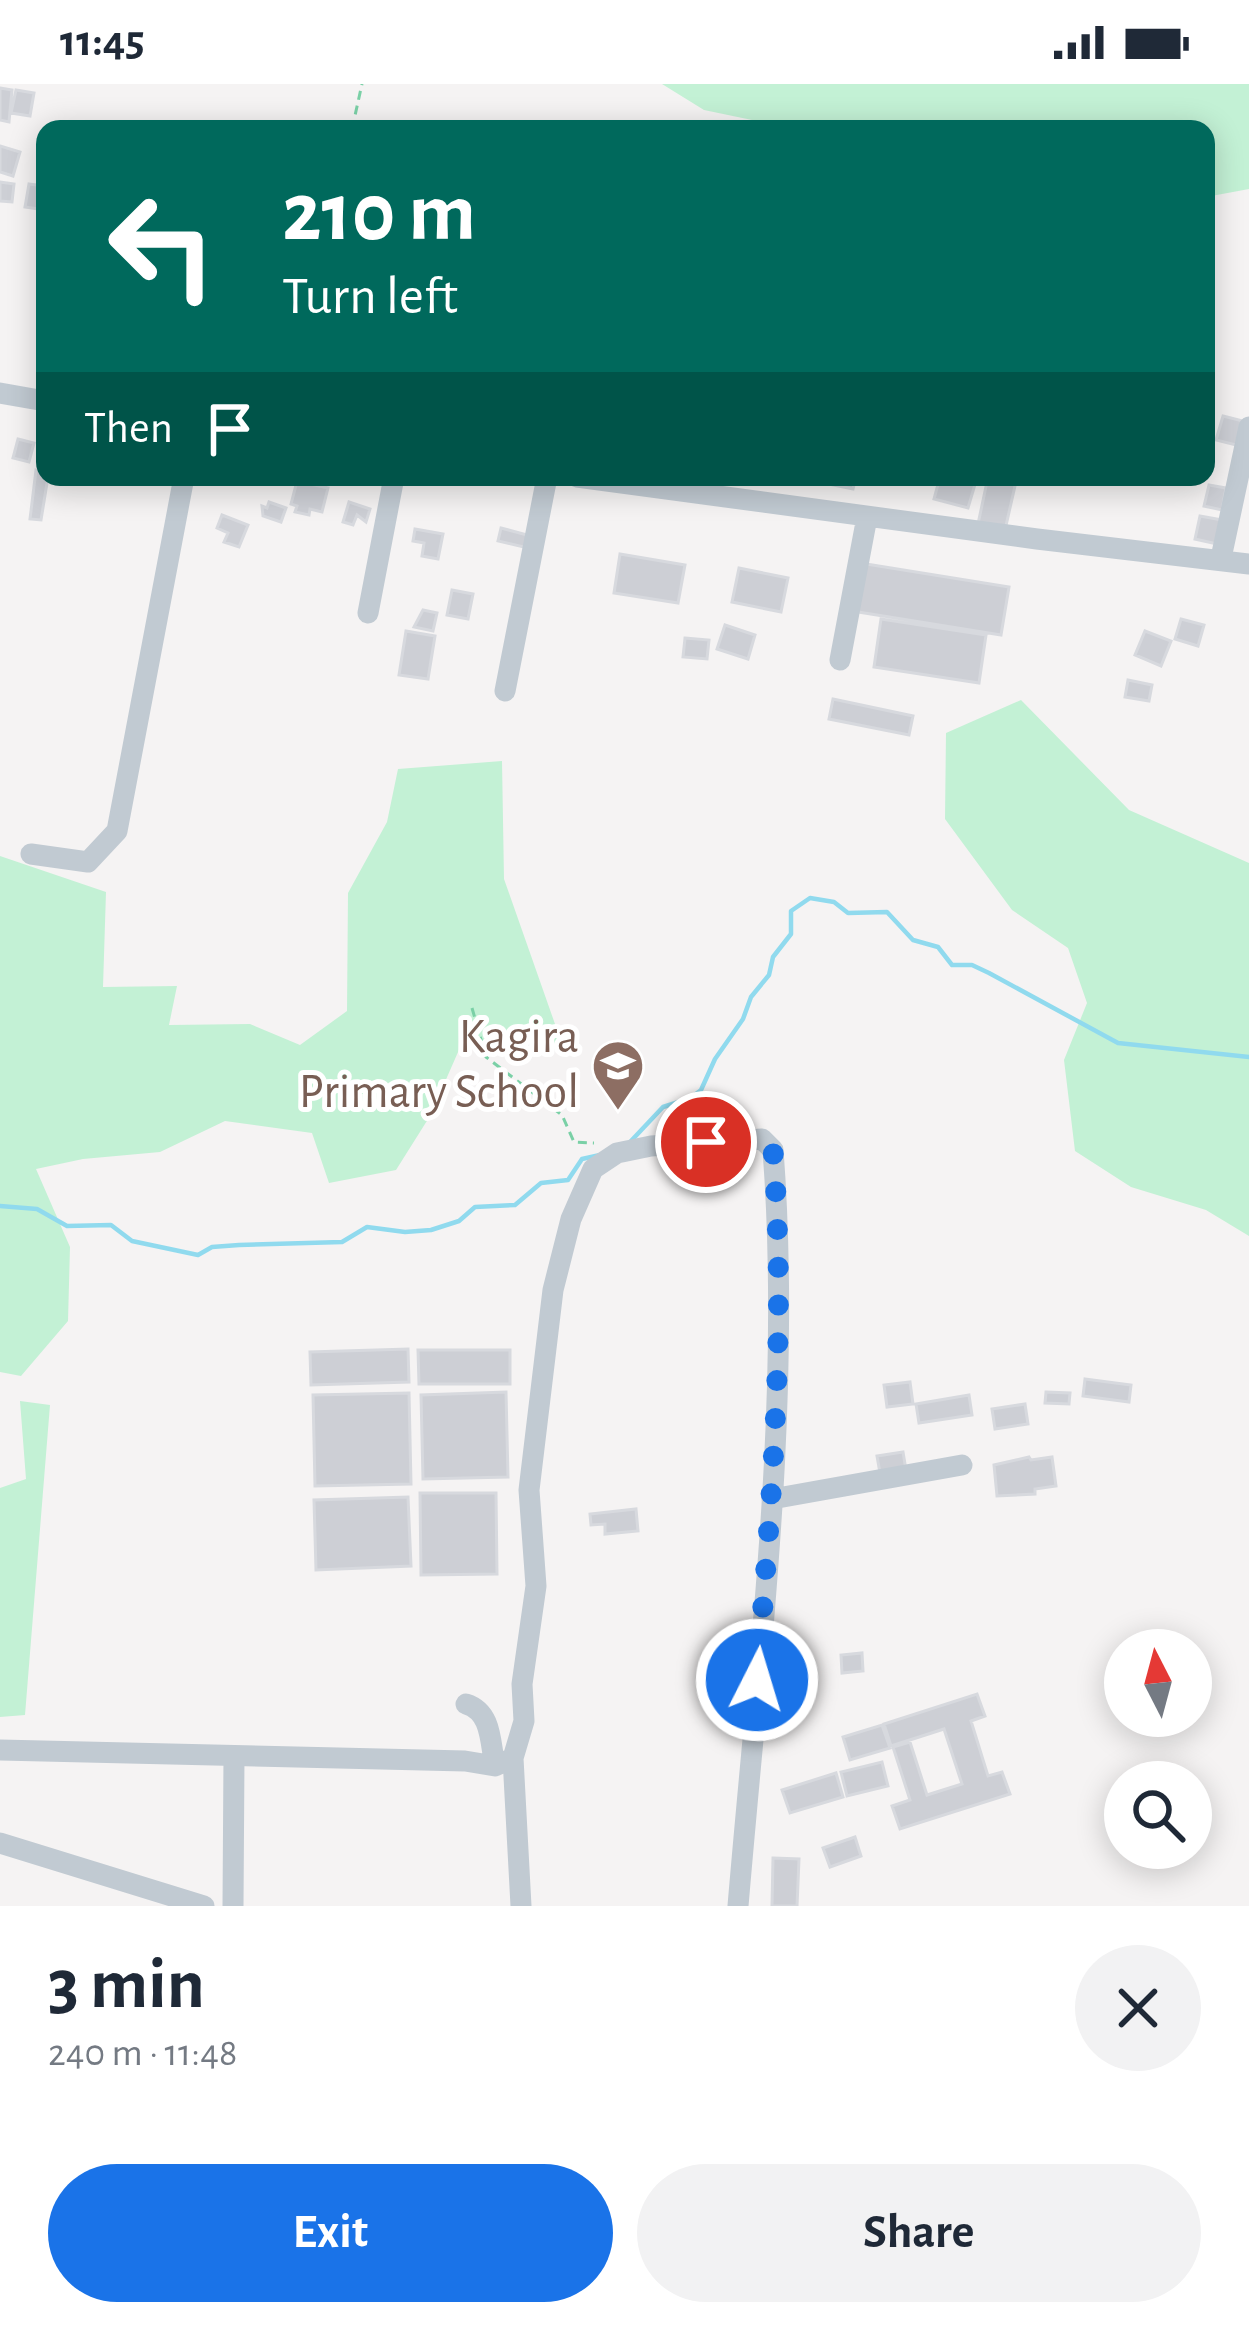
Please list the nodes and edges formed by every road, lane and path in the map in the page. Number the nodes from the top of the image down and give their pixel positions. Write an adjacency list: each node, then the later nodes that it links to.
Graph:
1 (362, 84): 2 (path)
2 (354, 120)
3 (0, 394): 4 (street)
4 (36, 400)
5 (1249, 427): 11 (street)
6 (182, 486): 16 (street)
7 (392, 486): 13 (street)
8 (545, 486): 15 (street)
9 (643, 486): 10 (street)
10 (867, 517): 11 (street); 14 (street)
11 (1221, 558): 12 (street)
12 (1249, 563)
13 (368, 613)
14 (841, 660)
15 (505, 691)
16 (31, 854)
17 (472, 1008): 18 (path)
18 (598, 1143)
19 (962, 1466): 20 (street)
20 (772, 1499): 24 (street); 29 (street)
21 (466, 1704): 24 (street)
22 (0, 1750): 23 (street)
23 (234, 1756): 24 (street); 27 (street)
24 (504, 1762): 28 (street)
25 (0, 1844): 26 (street)
26 (204, 1906)
27 (233, 1906)
28 (521, 1906)
29 (738, 1906)

